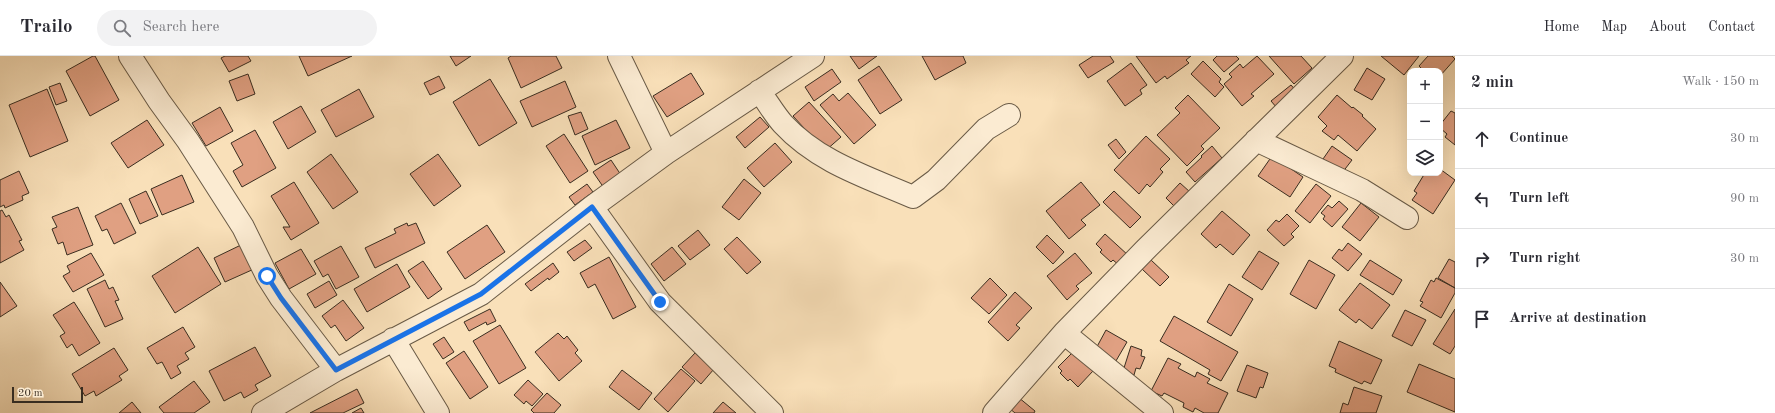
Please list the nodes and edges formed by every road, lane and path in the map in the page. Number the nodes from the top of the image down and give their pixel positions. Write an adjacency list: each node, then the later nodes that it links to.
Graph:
1 (130, 56): 13 (street)
2 (619, 56): 8 (street)
3 (813, 56): 5 (street)
4 (1342, 56): 7 (street)
5 (760, 91): 6 (street); 8 (street)
6 (1009, 115)
7 (1256, 140): 10 (street); 11 (street)
8 (666, 153): 9 (street)
9 (592, 207): 12 (street); 16 (street)
10 (1406, 218)
11 (1064, 333): 17 (street); 18 (street)
12 (393, 339): 13 (street); 14 (street)
13 (336, 370): 15 (street)
14 (438, 412)
15 (263, 413)
16 (772, 413)
17 (994, 413)
18 (1162, 413)

